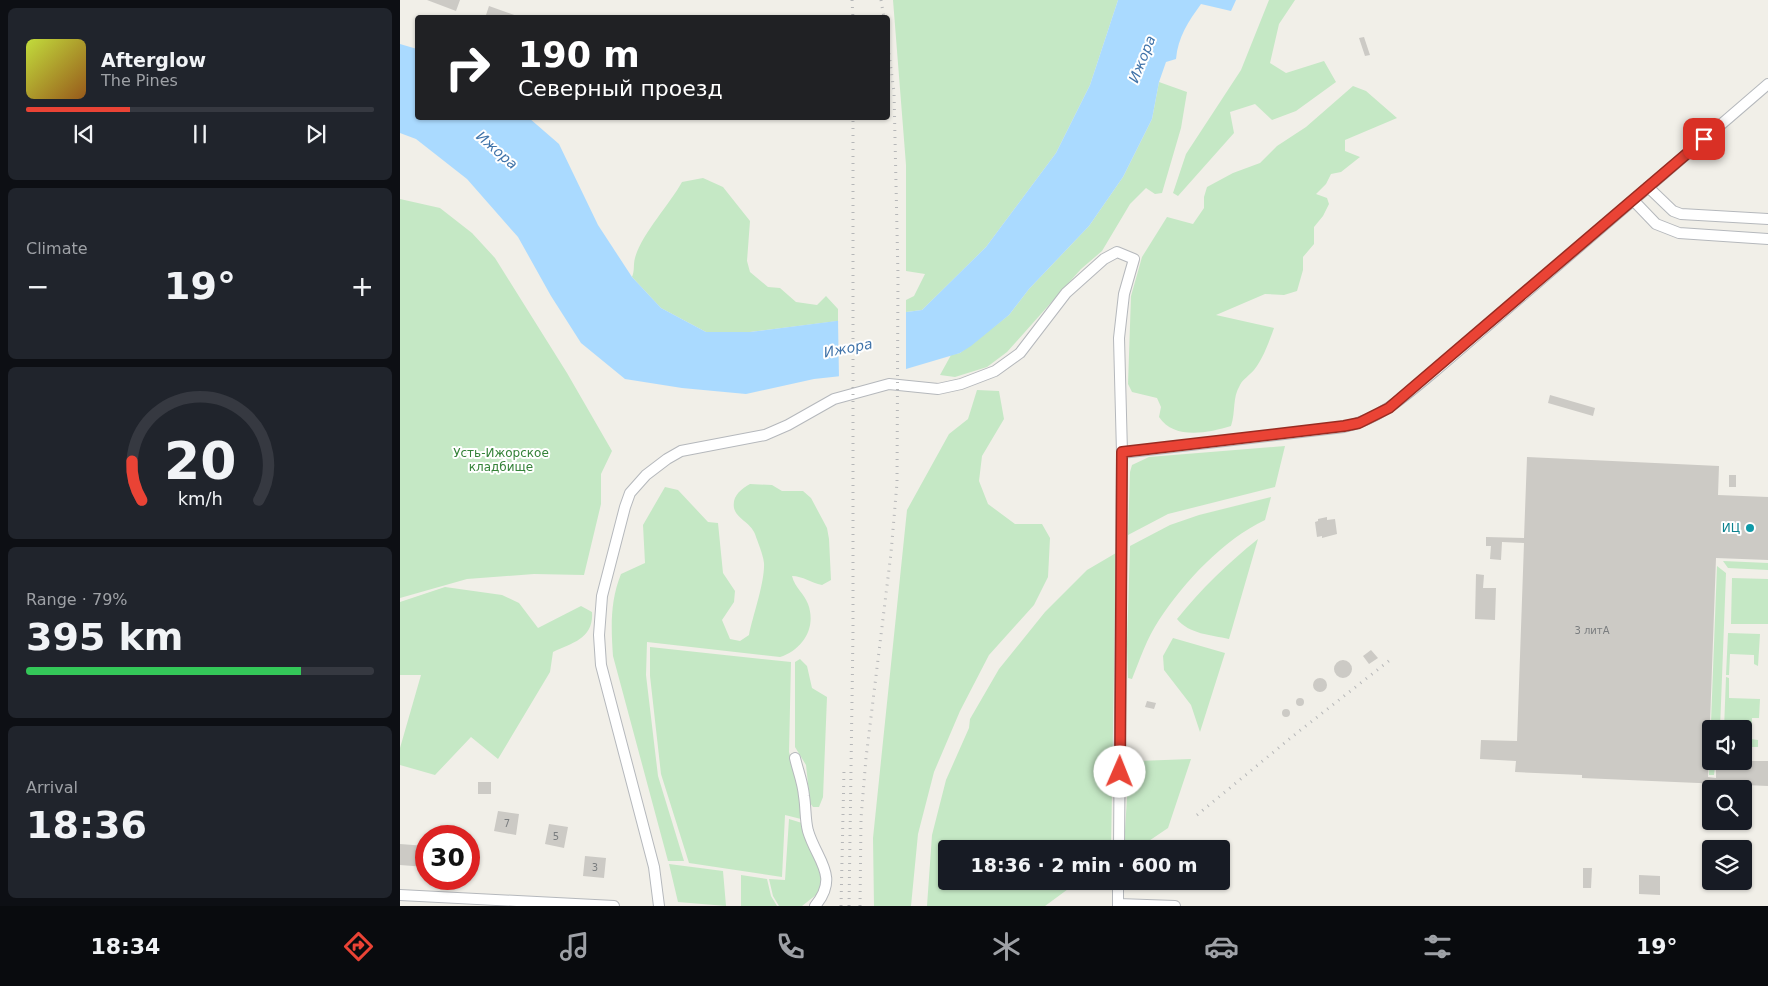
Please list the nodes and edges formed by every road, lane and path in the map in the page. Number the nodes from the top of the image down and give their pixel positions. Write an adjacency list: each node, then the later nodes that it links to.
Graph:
1 (1768, 84): 2 (street)
2 (1661, 175): 3 (street); 5 (street)
3 (1648, 186): 4 (street); 5 (street)
4 (1632, 200): 7 (street); 8 (street)
5 (1665, 202): 6 (street)
6 (1768, 219)
7 (1768, 239)
8 (1122, 452): 10 (street); 16 (street)
9 (795, 758): 17 (street)
10 (1119, 840)
11 (1118, 890): 14 (street)
12 (400, 895): 13 (street)
13 (496, 903): 15 (street)
14 (1118, 905): 18 (street)
15 (614, 906)
16 (658, 906)
17 (815, 906)
18 (1175, 906)

